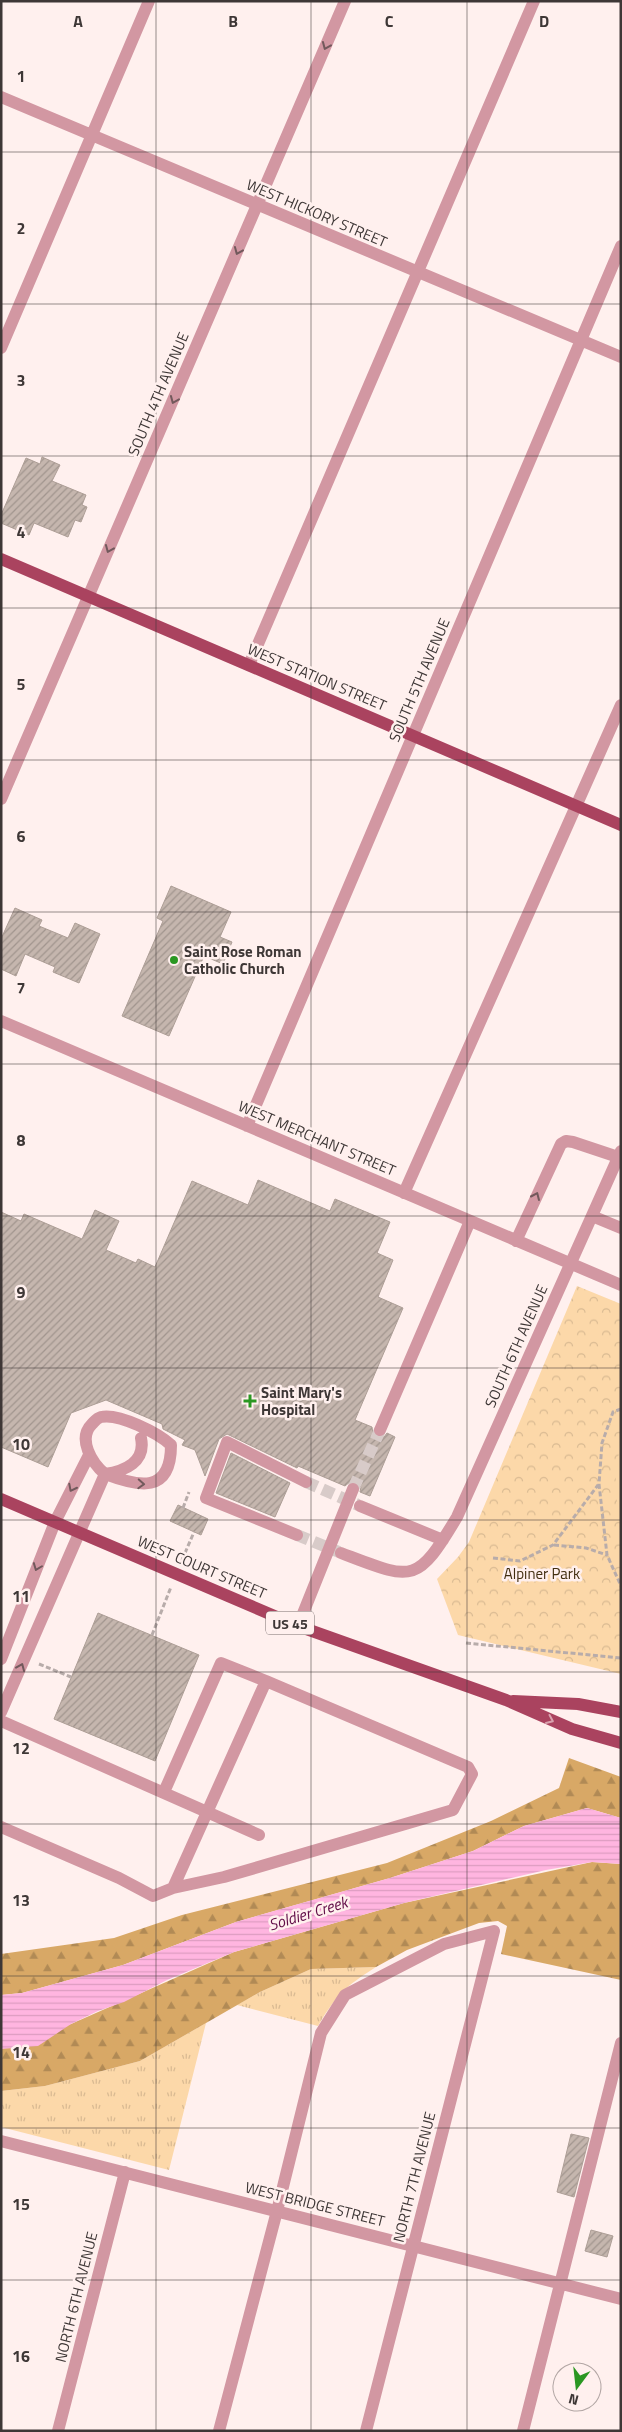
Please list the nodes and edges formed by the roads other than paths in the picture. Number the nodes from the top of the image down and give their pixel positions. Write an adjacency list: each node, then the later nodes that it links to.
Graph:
1 (148, 1): 5 (street)
2 (346, 1): 6 (street, SOUTH 4TH AVENUE, one-way to 6)
3 (534, 1): 8 (street)
4 (1, 97): 5 (street, WEST HICKORY STREET)
5 (92, 136): 6 (street, WEST HICKORY STREET); 10 (street)
6 (257, 206): 8 (street, WEST HICKORY STREET); 13 (street, SOUTH 4TH AVENUE, one-way to 13)
7 (621, 246): 9 (street, SOUTH 5TH AVENUE)
8 (417, 273): 9 (street, WEST HICKORY STREET); 14 (street)
9 (580, 341): 11 (street, WEST HICKORY STREET); 16 (street, SOUTH 5TH AVENUE)
10 (1, 348)
11 (621, 357)
12 (1, 559): 13 (main road, WEST STATION STREET)
13 (89, 596): 14 (main road, WEST STATION STREET); 17 (street, SOUTH 4TH AVENUE)
14 (249, 665): 16 (main road, WEST STATION STREET)
15 (621, 704): 18 (street)
16 (413, 736): 18 (main road, WEST STATION STREET); 21 (street, SOUTH 5TH AVENUE)
17 (1, 799)
18 (576, 806): 19 (main road, WEST STATION STREET); 24 (street)
19 (621, 825)
20 (1, 1021): 21 (street, WEST MERCHANT STREET)
21 (247, 1126): 24 (street, WEST MERCHANT STREET)
22 (619, 1154): 23 (street, SOUTH 6TH AVENUE); 28 (street, one-way to 22)
23 (617, 1171): 25 (street, SOUTH 6TH AVENUE)
24 (404, 1193): 26 (street, WEST MERCHANT STREET)
25 (592, 1216): 27 (street); 29 (street, SOUTH 6TH AVENUE)
26 (470, 1221): 28 (street, WEST MERCHANT STREET); 31 (street)
27 (621, 1228)
28 (516, 1241): 29 (street, WEST MERCHANT STREET)
29 (570, 1264): 30 (street, WEST MERCHANT STREET); 42 (street, SOUTH 6TH AVENUE)
30 (621, 1285)
31 (380, 1430)
32 (141, 1438): 34 (street)
33 (89, 1455): 34 (street); 34 (street, one-way to 33); 39 (street, one-way to 39)
34 (105, 1474): 40 (street)
35 (306, 1482): 41 (street)
36 (353, 1489): 44 (street)
37 (1, 1499): 39 (main road, WEST COURT STREET / US 45)
38 (360, 1506): 42 (street)
39 (54, 1522): 40 (main road, WEST COURT STREET / US 45); 45 (street, one-way to 45)
40 (79, 1532): 44 (main road, WEST COURT STREET / US 45); 48 (street, one-way to 40)
41 (297, 1535)
42 (443, 1540): 43 (street, SOUTH 6TH AVENUE)
43 (341, 1553)
44 (298, 1626): 47 (main road, WEST COURT STREET / US 45)
45 (1, 1659)
46 (266, 1681): 52 (street); 53 (street); 56 (street)
47 (506, 1700): 49 (main road, WEST COURT STREET / US 45); 51 (main road, WEST COURT STREET / US 45, one-way to 51)
48 (1, 1712)
49 (621, 1712)
50 (1, 1721): 52 (street)
51 (621, 1743)
52 (164, 1792): 53 (street)
53 (207, 1810): 55 (street); 56 (street)
54 (1, 1827): 56 (street)
55 (259, 1835)
56 (173, 1888)
57 (621, 2043): 62 (street)
58 (1, 2141): 59 (street, WEST BRIDGE STREET)
59 (125, 2172): 60 (street, WEST BRIDGE STREET); 64 (street, NORTH 6TH AVENUE)
60 (277, 2211): 61 (street, WEST BRIDGE STREET); 61 (street, NORTH 7TH AVENUE); 65 (street)
61 (413, 2246): 62 (street, WEST BRIDGE STREET); 66 (street, NORTH 7TH AVENUE)
62 (561, 2284): 63 (street, WEST BRIDGE STREET); 67 (street)
63 (621, 2299)
64 (58, 2431)
65 (219, 2431)
66 (366, 2431)
67 (523, 2431)

